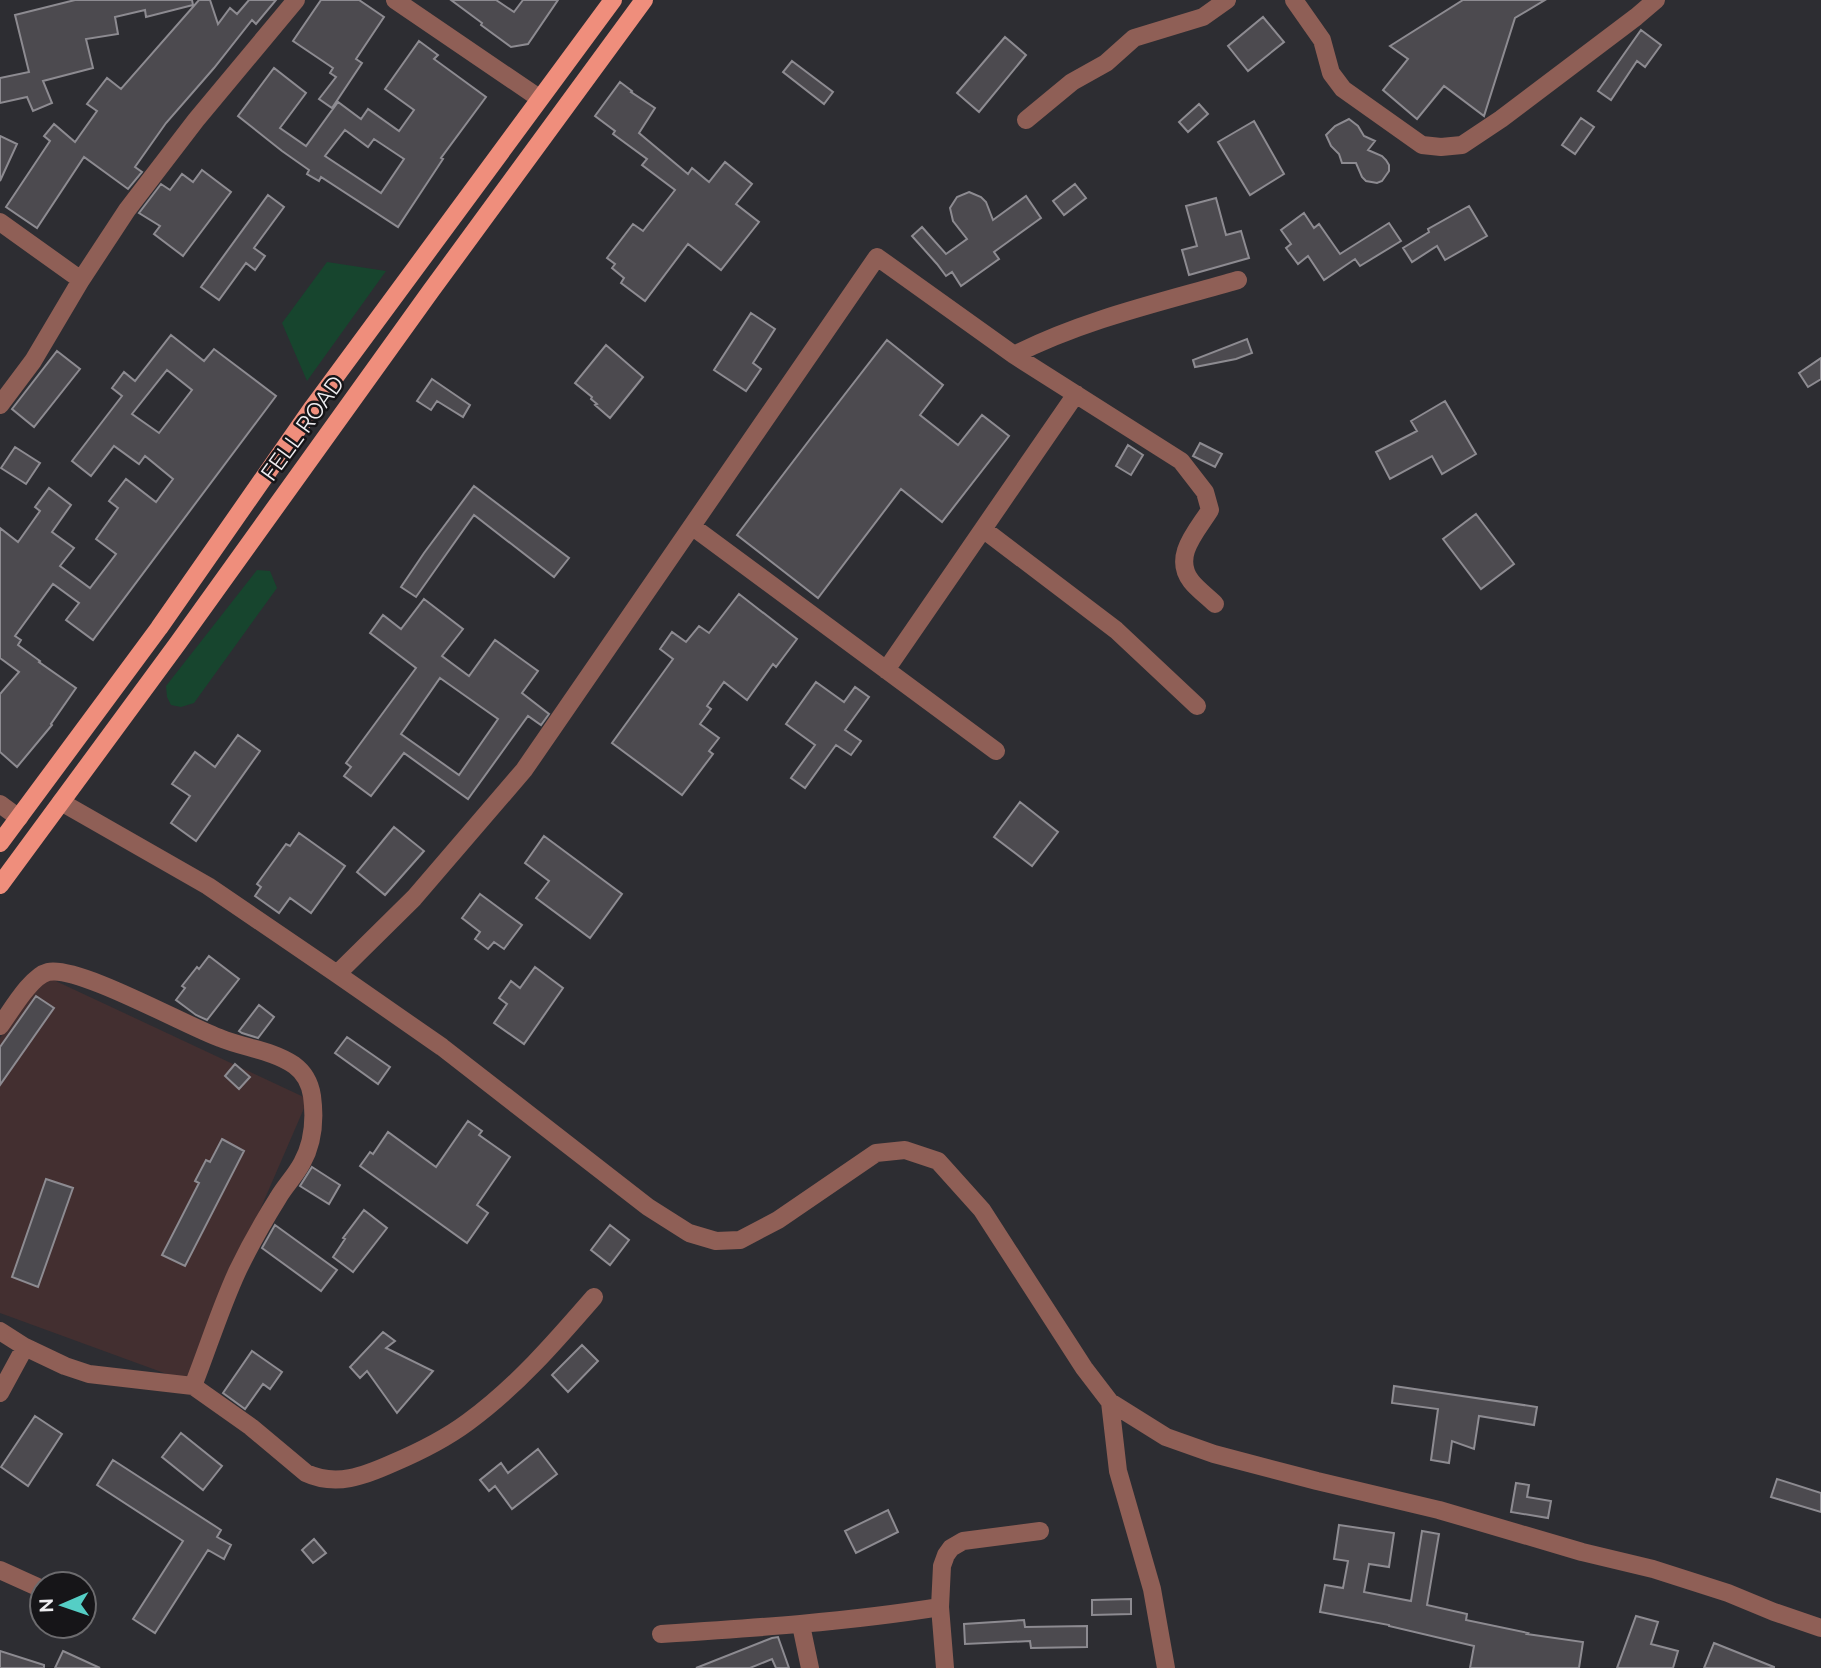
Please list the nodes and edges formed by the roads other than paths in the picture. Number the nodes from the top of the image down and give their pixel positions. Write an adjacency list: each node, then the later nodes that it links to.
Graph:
1 (296, 0): 12 (street)
2 (396, 0): 8 (street)
3 (613, 0): 8 (main road, FELL ROAD)
4 (644, 0): 22 (main road, FELL ROAD)
5 (1227, 0): 9 (street)
6 (1294, 0): 7 (street)
7 (1656, 0)
8 (539, 98): 24 (main road, FELL ROAD)
9 (1026, 120)
10 (0, 222): 12 (street)
11 (1238, 280): 13 (street)
12 (81, 281): 15 (street)
13 (1014, 355): 14 (street); 16 (street)
14 (1076, 394): 17 (street); 18 (street)
15 (0, 405)
16 (693, 527): 19 (street); 27 (street)
17 (983, 530): 19 (street); 20 (street)
18 (1215, 604)
19 (886, 670): 21 (street)
20 (1197, 706)
21 (996, 751)
22 (61, 802): 26 (main road, FELL ROAD); 27 (street)
23 (0, 804): 24 (street)
24 (19, 818): 25 (main road, FELL ROAD)
25 (0, 843)
26 (0, 885)
27 (337, 974): 34 (street)
28 (0, 1026): 32 (street)
29 (594, 1297): 32 (street)
30 (0, 1331): 31 (street)
31 (25, 1347): 32 (street); 33 (street)
32 (193, 1386)
33 (0, 1393)
34 (1110, 1402): 40 (street); 44 (street)
35 (1040, 1531): 38 (street)
36 (0, 1570): 37 (street)
37 (28, 1583)
38 (940, 1607): 39 (street); 43 (street)
39 (801, 1625): 41 (street); 42 (street)
40 (1821, 1628)
41 (661, 1634)
42 (810, 1668)
43 (945, 1668)
44 (1167, 1668)

